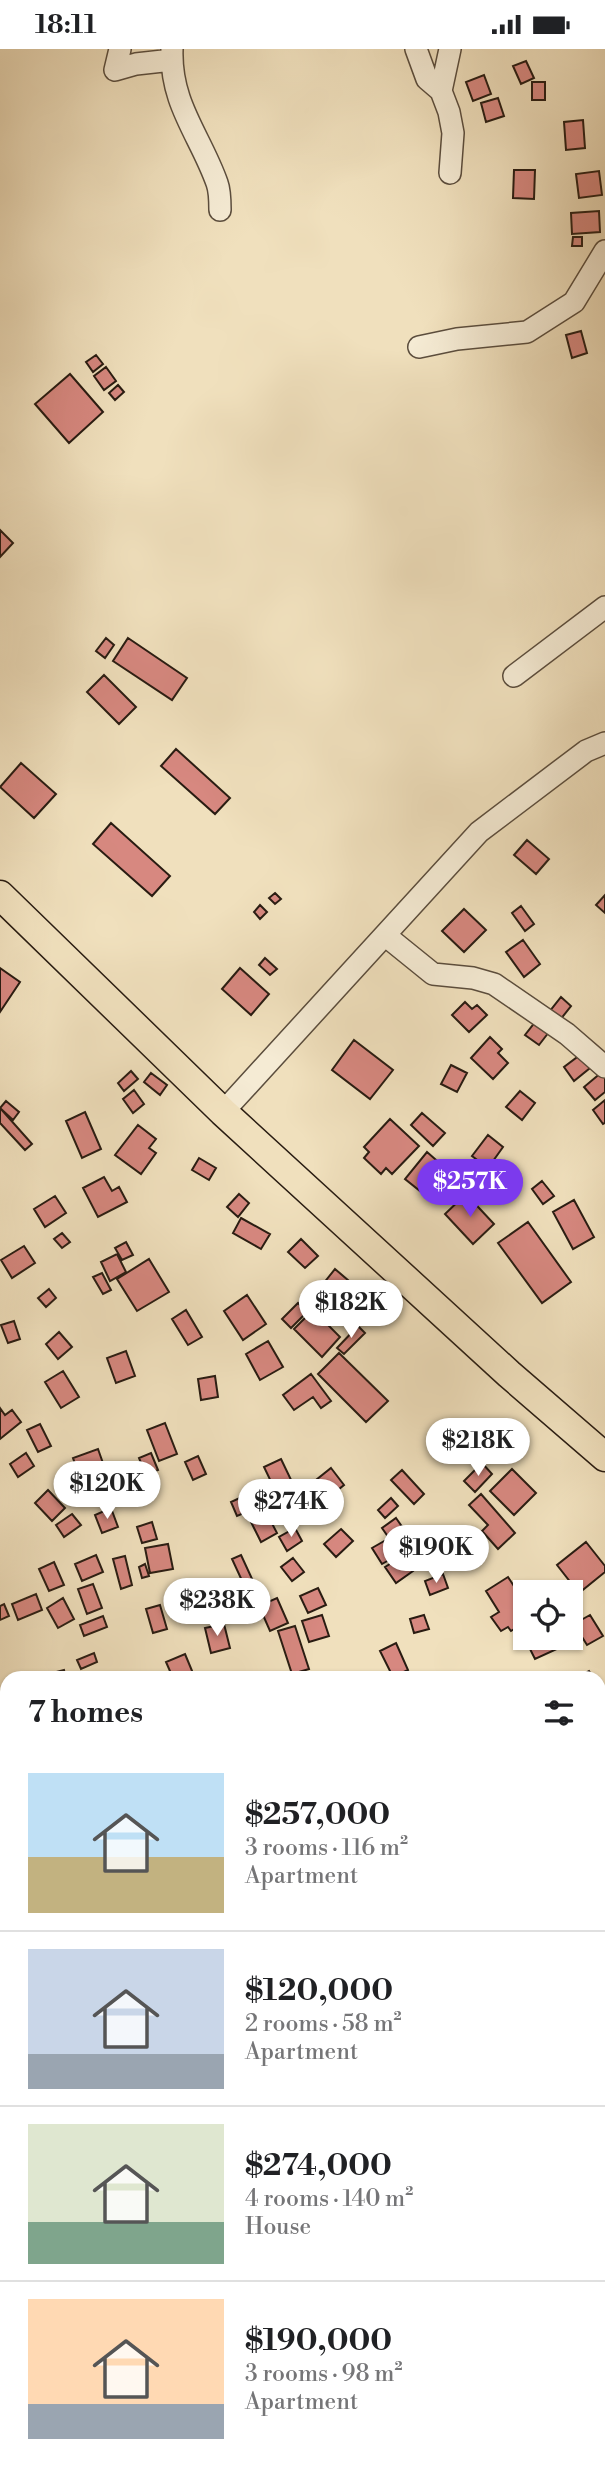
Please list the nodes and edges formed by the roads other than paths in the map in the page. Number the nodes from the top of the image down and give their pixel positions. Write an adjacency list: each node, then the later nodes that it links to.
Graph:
1 (120, 49): 4 (street)
2 (416, 49): 5 (street)
3 (450, 49): 5 (street)
4 (172, 54): 7 (street)
5 (441, 91): 6 (street)
6 (450, 173)
7 (220, 210)
8 (605, 251): 9 (street)
9 (419, 347)
10 (605, 607): 11 (street)
11 (514, 675)
12 (605, 743): 14 (street)
13 (0, 895): 16 (main road)
14 (386, 936): 15 (street); 16 (street)
15 (605, 1067)
16 (223, 1112): 17 (main road)
17 (605, 1457)

